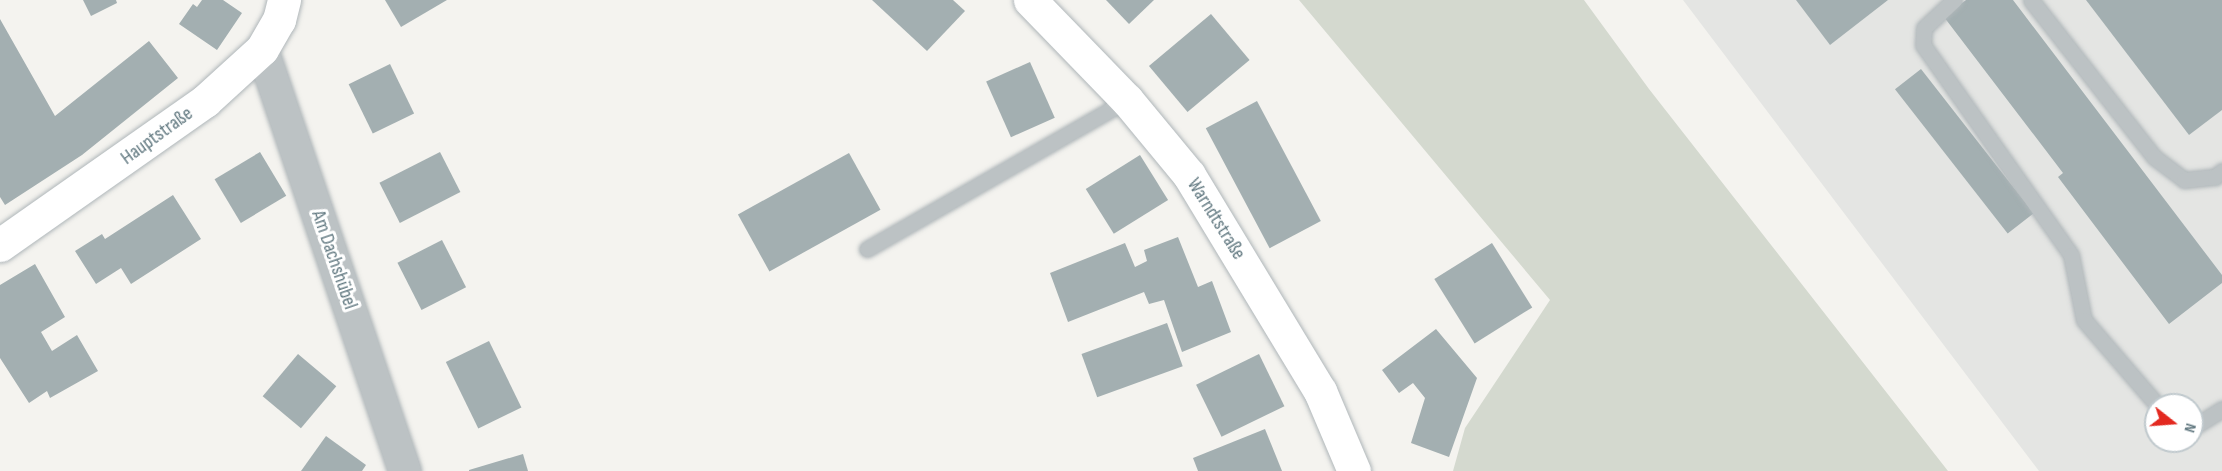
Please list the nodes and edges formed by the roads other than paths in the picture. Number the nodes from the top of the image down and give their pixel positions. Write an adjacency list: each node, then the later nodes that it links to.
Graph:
1 (284, 0): 5 (main road, Hauptstraße)
2 (1030, 0): 6 (main road, Warndtstraße)
3 (1954, 0): 10 (lane)
4 (2031, 0): 7 (lane)
5 (262, 50): 8 (main road, Hauptstraße); 13 (street, Am Dachshübel)
6 (1127, 100): 9 (lane); 14 (main road, Warndtstraße)
7 (2220, 177)
8 (1, 242)
9 (867, 249)
10 (2147, 393)
11 (2222, 409): 12 (lane)
12 (2204, 420)
13 (405, 471)
14 (1354, 471)

